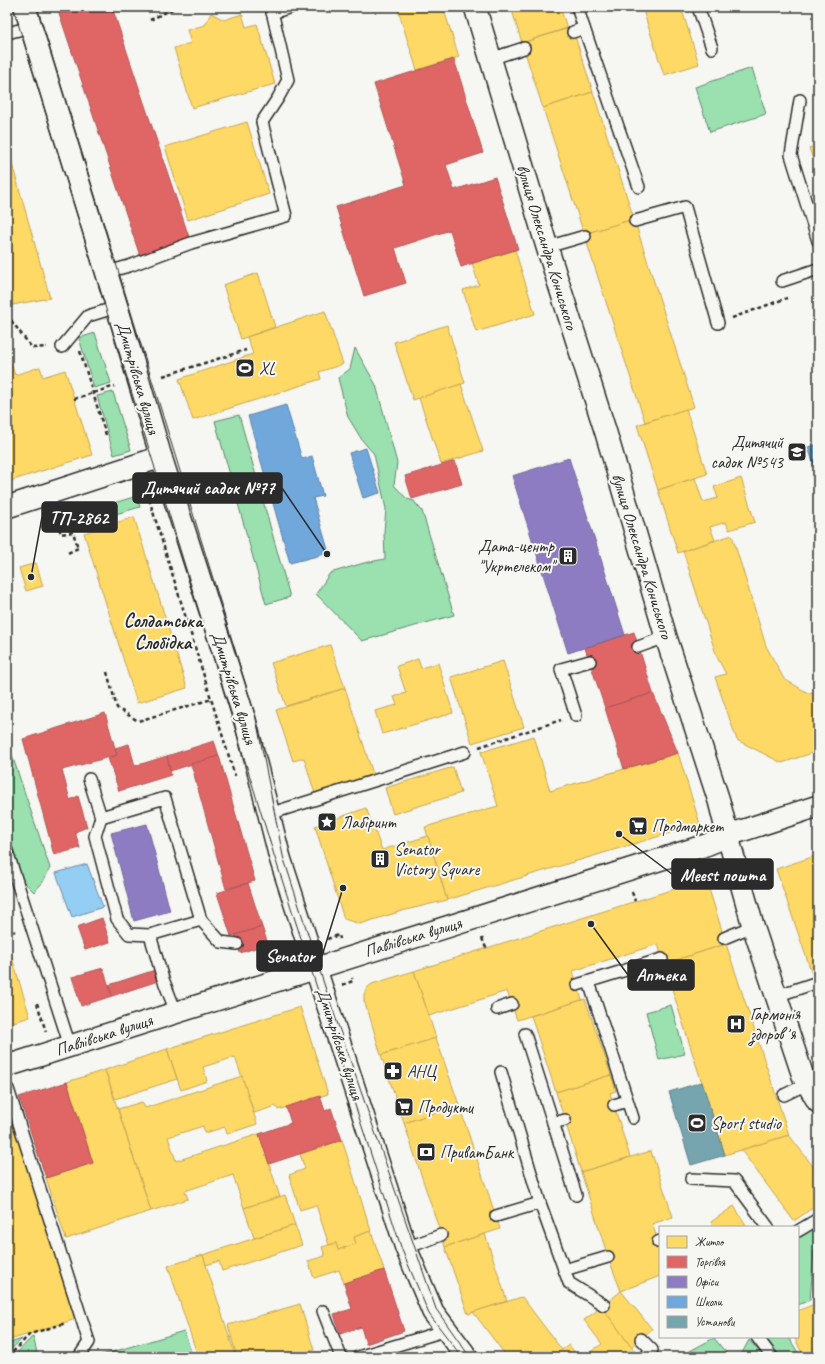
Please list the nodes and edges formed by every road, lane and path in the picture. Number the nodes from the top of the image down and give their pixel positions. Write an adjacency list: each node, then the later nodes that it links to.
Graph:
1 (25, 7): 9 (street, Дмитрівська вулиця)
2 (177, 7): 8 (path)
3 (291, 7): 7 (lane)
4 (475, 7): 15 (street, вулиця Олександра Кониського)
5 (577, 7): 10 (lane)
6 (698, 7): 14 (lane)
7 (272, 10): 23 (lane)
8 (150, 20)
9 (31, 27): 12 (lane); 23 (street, Дмитрівська вулиця)
10 (584, 28): 11 (lane); 17 (lane)
11 (573, 32)
12 (7, 33)
13 (524, 48): 15 (lane)
14 (712, 48)
15 (490, 59): 21 (street, вулиця Олександра Кониського)
16 (800, 100): 20 (lane)
17 (638, 187)
18 (634, 221): 27 (lane)
19 (585, 236): 21 (lane)
20 (818, 242)
21 (547, 247): 41 (street, вулиця Олександра Кониського)
22 (818, 269): 24 (lane)
23 (107, 272): 25 (street, Дмитрівська вулиця)
24 (782, 281): 27 (path)
25 (118, 307): 28 (lane); 36 (street, Дмитрівська вулиця)
26 (7, 315): 28 (path)
27 (718, 323)
28 (62, 347)
29 (79, 348): 33 (path)
30 (246, 350): 31 (path)
31 (163, 376)
32 (115, 386): 33 (path)
33 (94, 393): 34 (path); 35 (path)
34 (74, 398)
35 (106, 435)
36 (161, 457): 38 (street); 49 (street, Дмитрівська вулиця)
37 (145, 486): 44 (path)
38 (7, 507)
39 (55, 515): 40 (path)
40 (68, 553)
41 (666, 637): 42 (lane); 51 (street, вулиця Олександра Кониського)
42 (638, 647)
43 (590, 661): 45 (lane)
44 (107, 672)
45 (576, 716): 46 (path)
46 (465, 752): 49 (lane)
47 (89, 779): 50 (lane)
48 (818, 806): 51 (street, Павлівська вулиця)
49 (269, 814): 64 (street, Дмитрівська вулиця)
50 (101, 817): 56 (lane); 58 (lane)
51 (728, 837): 57 (street, вулиця Олександра Кониського); 64 (street, Павлівська вулиця)
52 (7, 851): 53 (lane)
53 (12, 881): 73 (lane)
54 (632, 892): 55 (path)
55 (635, 901)
56 (201, 920): 58 (lane); 61 (lane)
57 (753, 926): 60 (lane); 68 (street, вулиця Олександра Кониського)
58 (150, 935): 71 (lane)
59 (482, 937): 62 (path)
60 (724, 938)
61 (237, 944)
62 (486, 948)
63 (662, 959): 65 (lane)
64 (315, 968): 71 (street, Павлівська вулиця); 93 (street, Дмитрівська вулиця)
65 (589, 982): 67 (lane); 79 (lane)
66 (815, 983): 68 (lane)
67 (577, 985)
68 (776, 996): 76 (street, вулиця Олександра Кониського)
69 (512, 1004): 70 (lane)
70 (497, 1009)
71 (176, 1012): 73 (street, Павлівська вулиця)
72 (525, 1034): 84 (lane)
73 (70, 1046): 74 (street, Павлівська вулиця)
74 (7, 1066)
75 (502, 1072): 87 (lane)
76 (807, 1084): 78 (lane); 80 (street, вулиця Олександра Кониського)
77 (8, 1089): 98 (lane)
78 (784, 1095)
79 (627, 1101): 81 (lane); 82 (lane)
80 (818, 1102)
81 (614, 1105)
82 (632, 1118)
83 (565, 1120): 84 (lane)
84 (553, 1124): 86 (lane)
85 (691, 1180): 90 (lane)
86 (576, 1195)
87 (540, 1203): 88 (lane); 95 (lane)
88 (496, 1216)
89 (818, 1219): 91 (lane)
90 (767, 1226)
91 (799, 1230)
92 (441, 1235): 93 (lane)
93 (406, 1248): 99 (street, Дмитрівська вулиця)
94 (608, 1257): 95 (lane)
95 (564, 1270): 96 (lane)
96 (604, 1305)
97 (323, 1311): 104 (lane)
98 (82, 1318): 102 (path); 103 (lane)
99 (447, 1330): 105 (lane); 106 (street, Дмитрівська вулиця)
100 (758, 1338): 108 (lane)
101 (641, 1339): 107 (lane)
102 (8, 1357)
103 (79, 1357)
104 (341, 1357)
105 (358, 1357)
106 (466, 1357)
107 (644, 1357)
108 (772, 1357)

